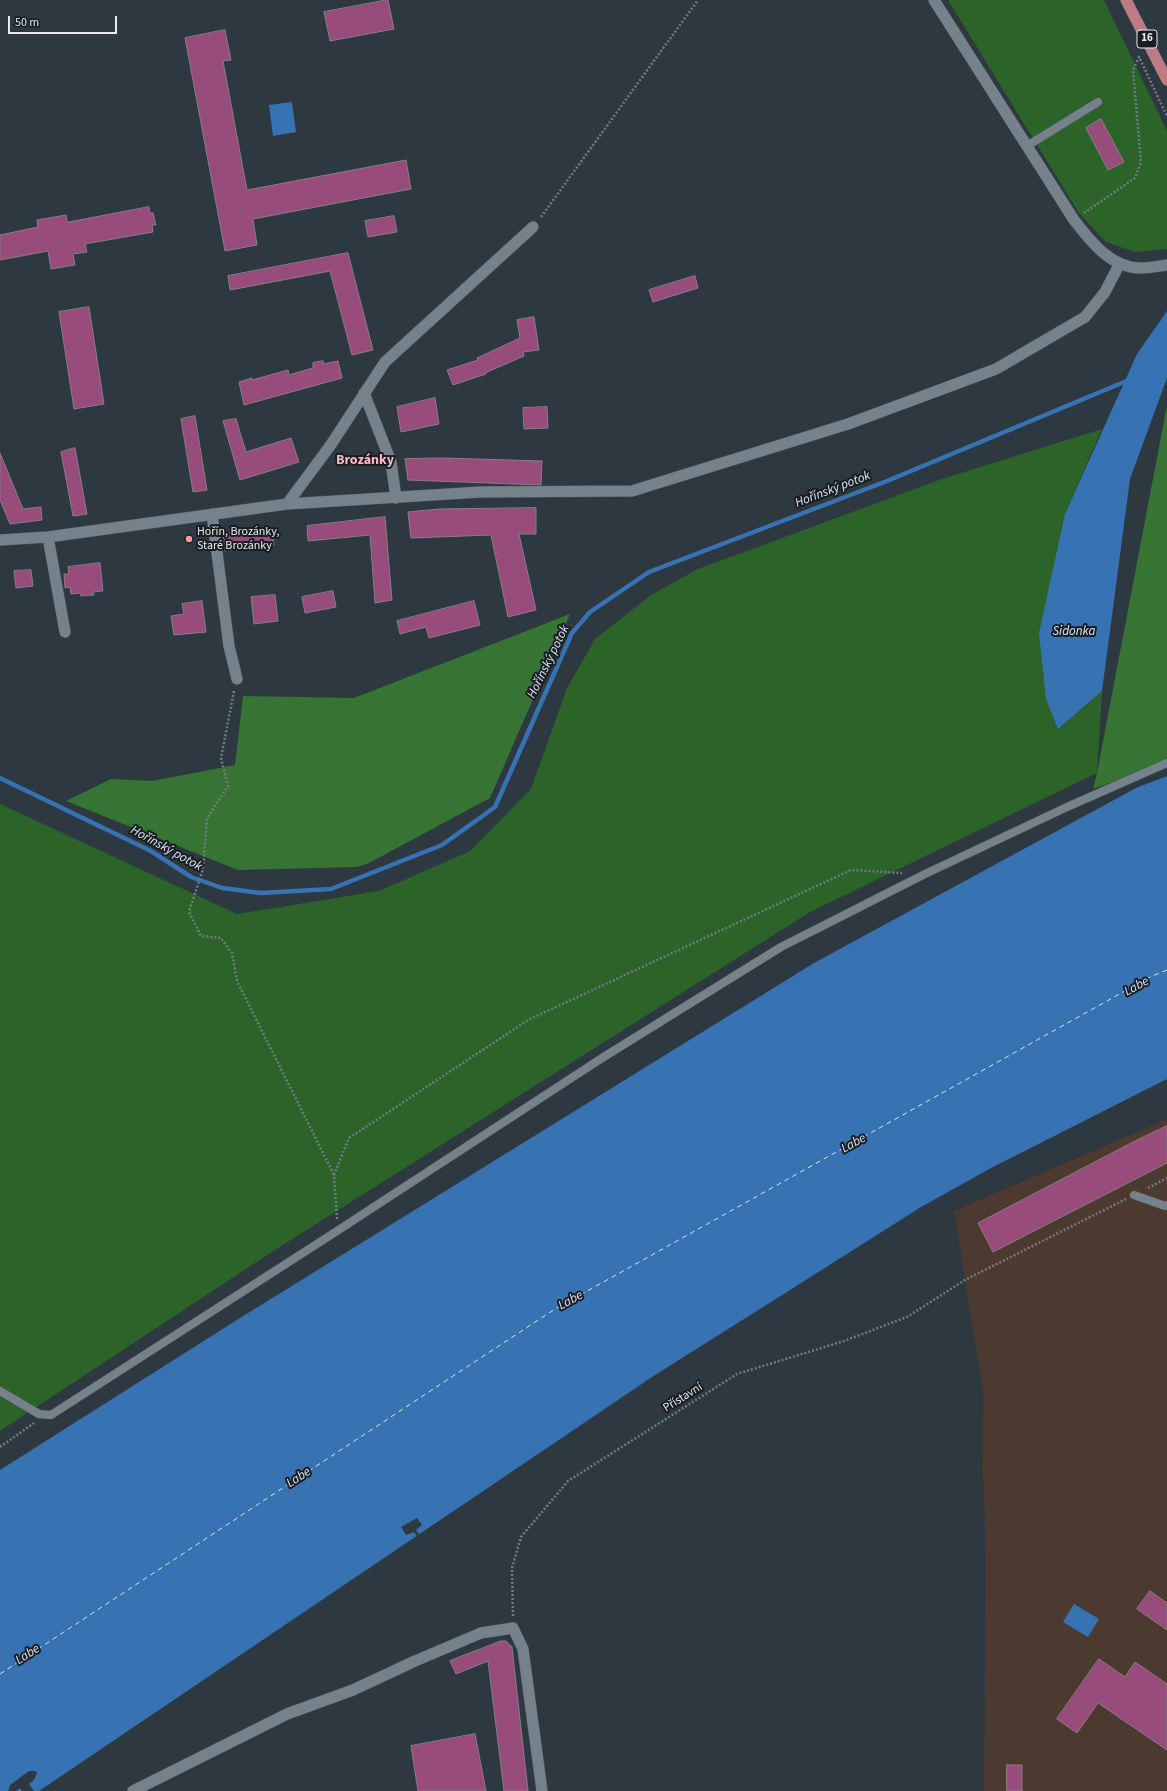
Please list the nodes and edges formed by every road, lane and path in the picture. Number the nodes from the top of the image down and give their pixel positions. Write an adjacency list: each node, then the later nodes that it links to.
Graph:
1 (698, 0): 9 (path)
2 (934, 0): 7 (street)
3 (1126, 0): 4 (main road, 16)
4 (1167, 80)
5 (1098, 102): 7 (lane)
6 (1167, 116): 8 (path)
7 (1027, 146): 8 (street)
8 (1074, 220): 10 (street)
9 (533, 227): 12 (street)
10 (1119, 265): 11 (street); 13 (street)
11 (1167, 265)
12 (364, 393): 13 (street); 14 (street)
13 (396, 498): 14 (street)
14 (287, 504): 15 (street)
15 (212, 514): 16 (street); 19 (street)
16 (48, 537): 17 (street); 18 (street)
17 (0, 540)
18 (65, 632)
19 (237, 679): 22 (path)
20 (1167, 763): 26 (lane)
21 (903, 873): 22 (path)
22 (334, 1175): 26 (path)
23 (1167, 1178): 24 (path, Přístavní)
24 (1134, 1195): 25 (lane); 30 (path, Přístavní)
25 (1167, 1204)
26 (338, 1231): 28 (lane)
27 (0, 1391): 28 (lane)
28 (44, 1416): 29 (path)
29 (0, 1447)
30 (513, 1628): 31 (street); 32 (street)
31 (133, 1791)
32 (542, 1791)

